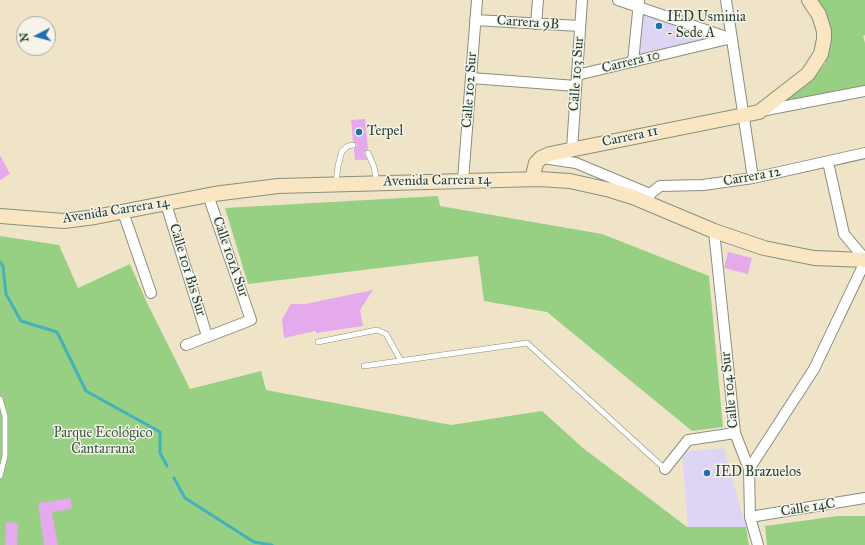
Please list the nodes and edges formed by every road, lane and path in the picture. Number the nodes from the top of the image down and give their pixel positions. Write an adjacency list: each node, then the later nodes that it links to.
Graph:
1 (477, 0): 8 (street, Calle 102 Sur)
2 (538, 0): 9 (street)
3 (582, 0): 10 (street, Calle 103 Sur)
4 (618, 0): 7 (street)
5 (726, 0): 11 (street)
6 (810, 0): 17 (main road)
7 (639, 3): 11 (street); 12 (street)
8 (475, 20): 9 (street, Carrera 9B); 14 (street, Calle 102 Sur)
9 (536, 24): 10 (street, Carrera 9B)
10 (580, 26): 13 (street, Calle 103 Sur)
11 (730, 38): 12 (street, Carrera 10); 18 (street)
12 (633, 62): 13 (street, Carrera 10)
13 (577, 75): 15 (street, Calle 103 Sur)
14 (471, 78): 15 (street); 27 (street, Calle 102 Sur)
15 (576, 86): 20 (street, Calle 103 Sur)
16 (865, 91): 17 (street)
17 (759, 112): 18 (main road, Carrera 11)
18 (743, 114): 20 (main road, Carrera 11); 25 (street)
19 (353, 145): 29 (lane)
20 (572, 149): 23 (main road, Carrera 11)
21 (368, 153): 28 (lane)
22 (865, 153): 24 (street, Carrera 12)
23 (541, 158): 26 (main road); 31 (street)
24 (828, 162): 25 (street, Carrera 12); 36 (street)
25 (753, 178): 31 (street, Carrera 12)
26 (532, 179): 27 (main road, Avenida Carrera 14); 31 (main road, Avenida Carrera 14)
27 (463, 180): 28 (main road, Avenida Carrera 14)
28 (377, 182): 29 (main road, Avenida Carrera 14)
29 (336, 183): 30 (main road, Avenida Carrera 14)
30 (208, 195): 32 (main road, Avenida Carrera 14); 38 (street, Calle 101A Sur)
31 (648, 199): 35 (main road, Avenida Carrera 14)
32 (166, 204): 33 (main road, Avenida Carrera 14); 38 (street, Calle 101 Bis Sur)
33 (123, 212): 34 (main road, Avenida Carrera 14); 37 (street)
34 (0, 216)
35 (714, 231): 36 (main road, Avenida Carrera 14); 44 (street, Calle 104 Sur)
36 (865, 260): 46 (street)
37 (151, 293)
38 (208, 336): 40 (street)
39 (318, 342): 41 (lane)
40 (186, 345)
41 (400, 361): 42 (lane); 45 (lane)
42 (364, 366)
43 (0, 399): 47 (lane)
44 (735, 434): 45 (street); 46 (street, Calle 104 Sur)
45 (665, 469)
46 (749, 469): 49 (street, Calle 104 Sur)
47 (0, 476)
48 (865, 498): 49 (street, Calle 14C)
49 (750, 517): 50 (street, Calle 104 Sur)
50 (758, 545)

